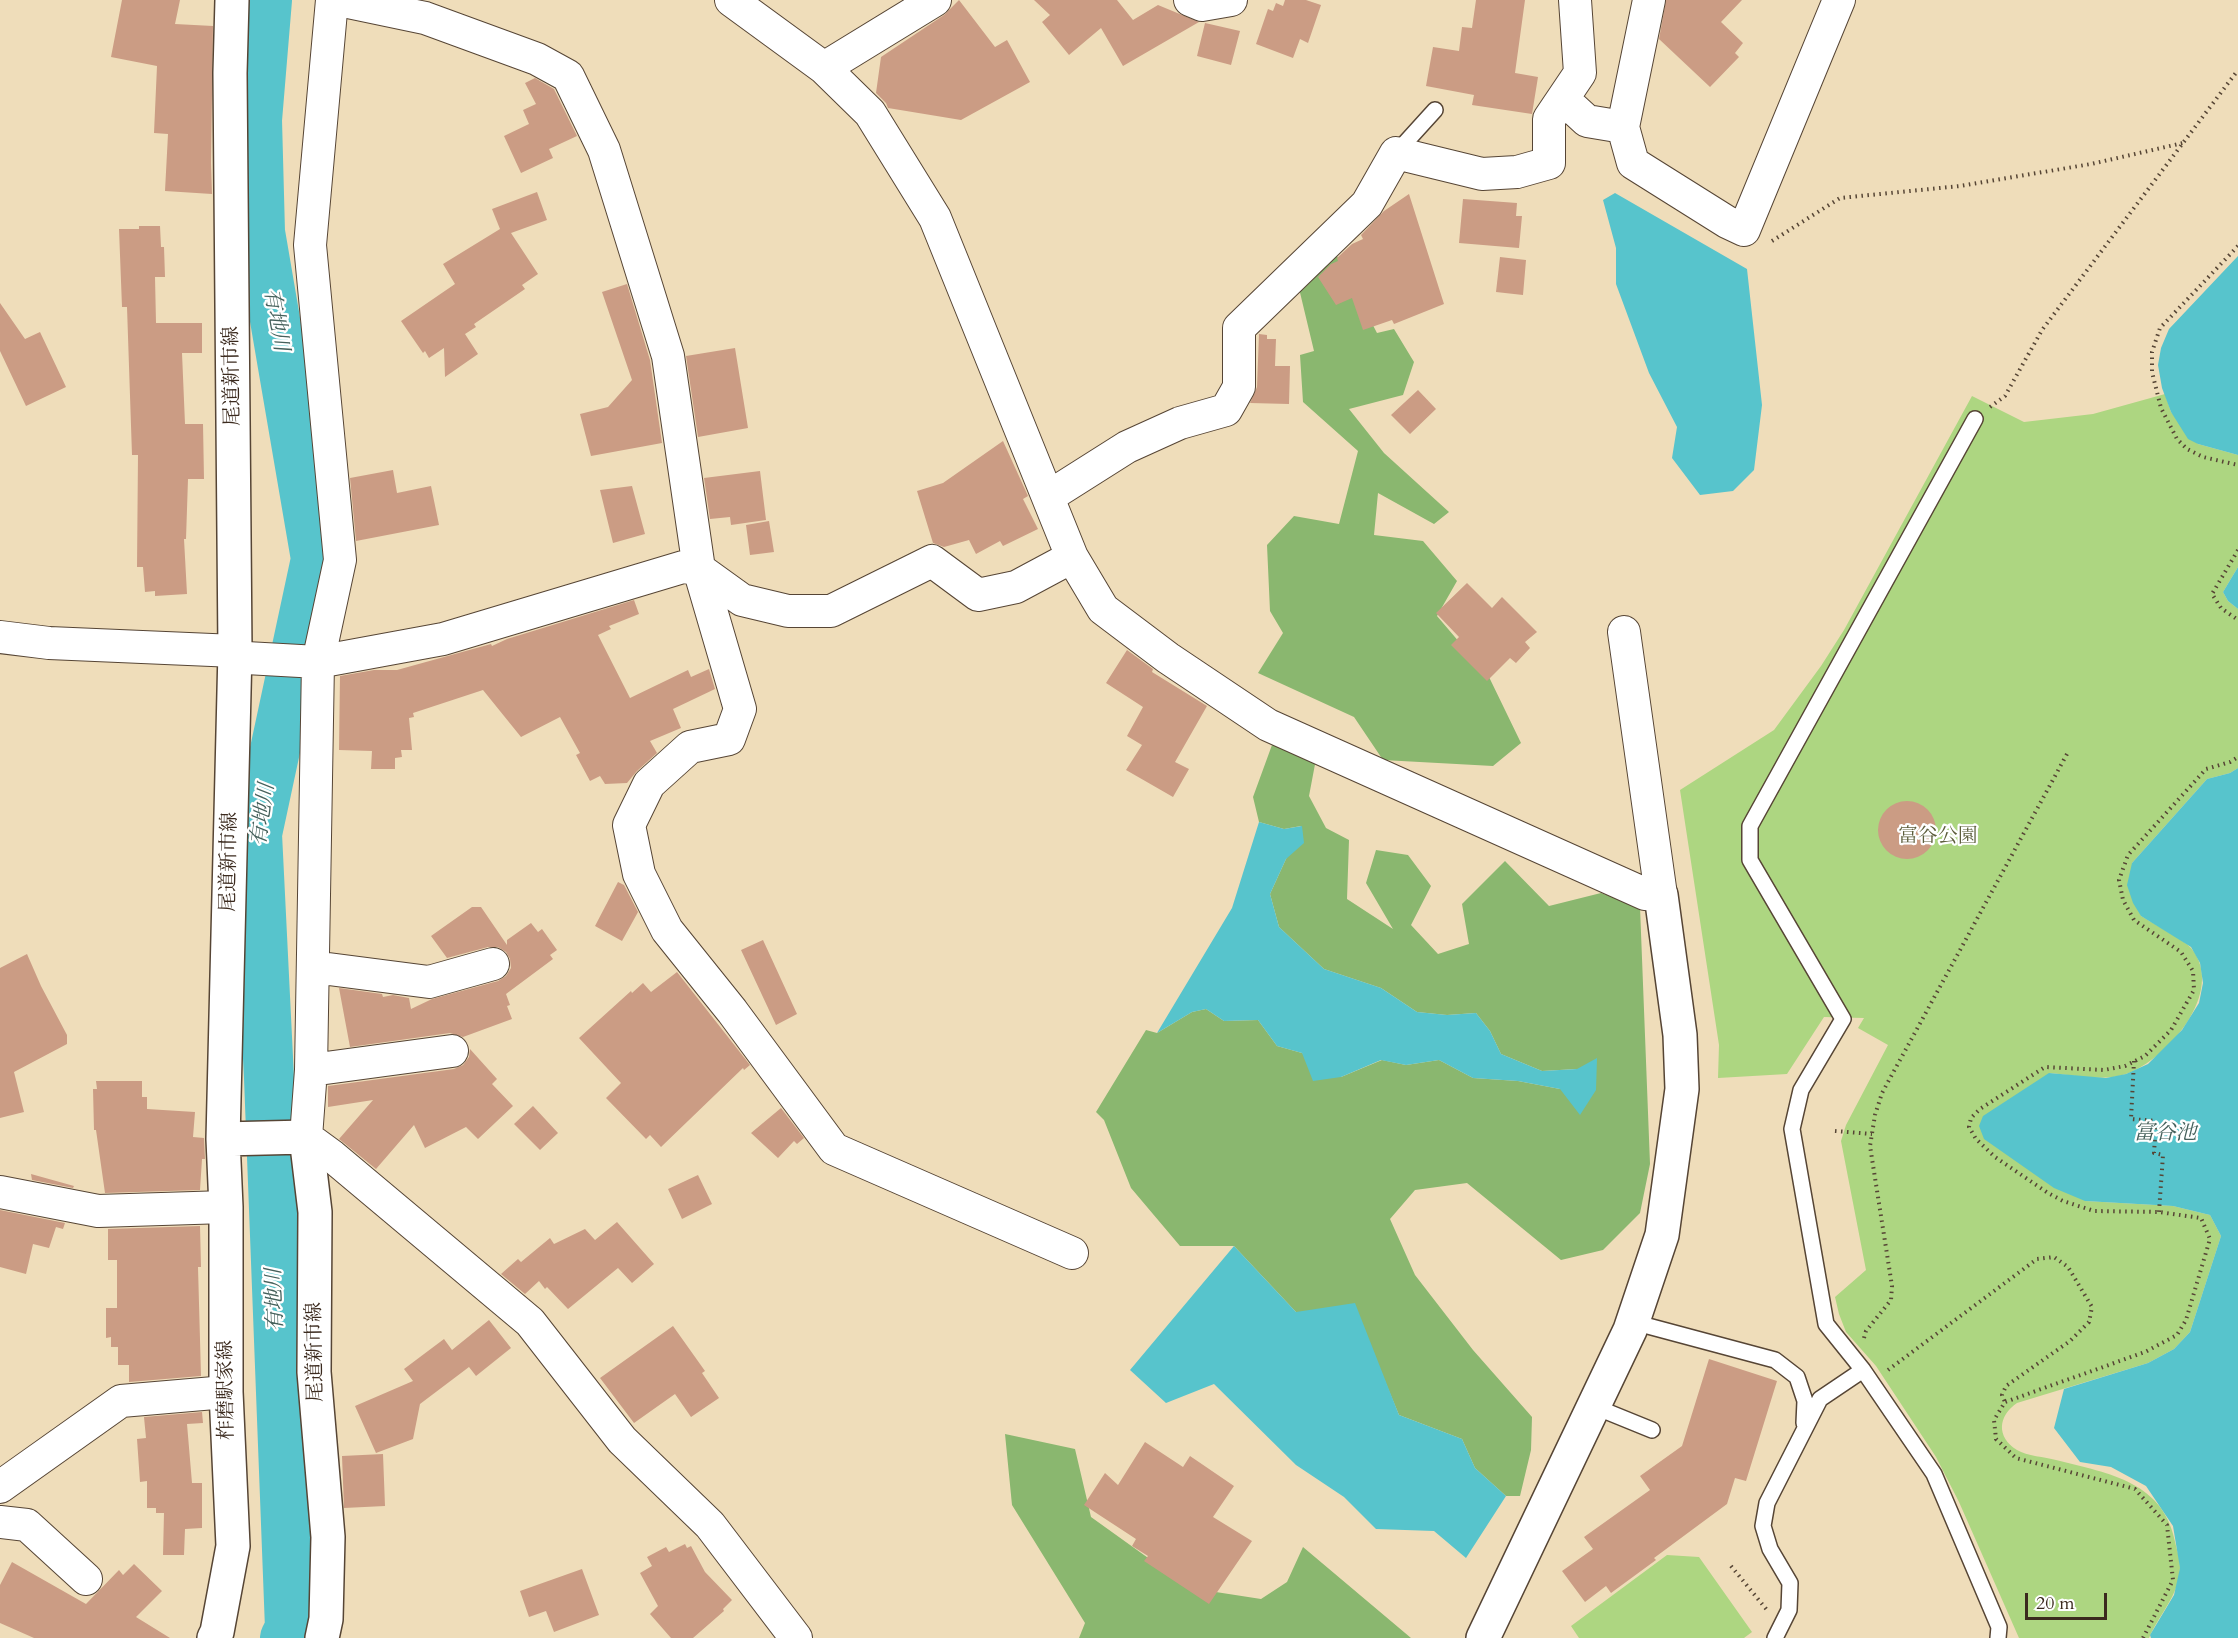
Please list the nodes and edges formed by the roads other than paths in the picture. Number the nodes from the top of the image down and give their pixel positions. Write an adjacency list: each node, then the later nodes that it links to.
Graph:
1 (232, 0): 22 (main road, 尾道新市線)
2 (332, 0): 23 (street)
3 (339, 0): 19 (street)
4 (731, 0): 11 (street)
5 (935, 0): 11 (street)
6 (1190, 0): 7 (street)
7 (1231, 0)
8 (1575, 0): 12 (street)
9 (1649, 0): 14 (street)
10 (1839, 0): 14 (street)
11 (824, 68): 17 (street)
12 (1563, 99): 14 (street); 15 (street)
13 (1434, 110): 15 (lane)
14 (1623, 127)
15 (1396, 153): 17 (street)
16 (1975, 419): 35 (lane)
17 (1048, 497): 18 (street)
18 (1072, 557): 19 (street); 24 (street)
19 (699, 569): 23 (street); 33 (street)
20 (1624, 632): 24 (street)
21 (0, 637): 22 (street)
22 (240, 655): 23 (street); 30 (main road, 尾道新市線)
23 (318, 662): 26 (street)
24 (1661, 895): 34 (main road)
25 (493, 964): 26 (street)
26 (313, 967): 28 (street)
27 (452, 1051): 28 (street)
28 (311, 1070): 29 (street)
29 (301, 1138): 30 (main road); 45 (main road, 尾道新市線); 46 (street)
30 (229, 1139): 32 (main road, 柞磨駅家線)
31 (0, 1192): 32 (street)
32 (226, 1207): 36 (main road, 柞磨駅家線)
33 (1072, 1252)
34 (1633, 1322): 37 (main road); 38 (lane)
35 (1863, 1370): 38 (lane); 48 (lane)
36 (226, 1392): 40 (street); 44 (main road, 柞磨駅家線)
37 (1593, 1406): 39 (lane); 47 (main road)
38 (1804, 1428): 43 (lane)
39 (1652, 1430)
40 (0, 1487)
41 (0, 1522): 42 (street)
42 (86, 1579)
43 (1778, 1633)
44 (214, 1638)
45 (322, 1638)
46 (796, 1638)
47 (1483, 1638)
48 (1998, 1638)

